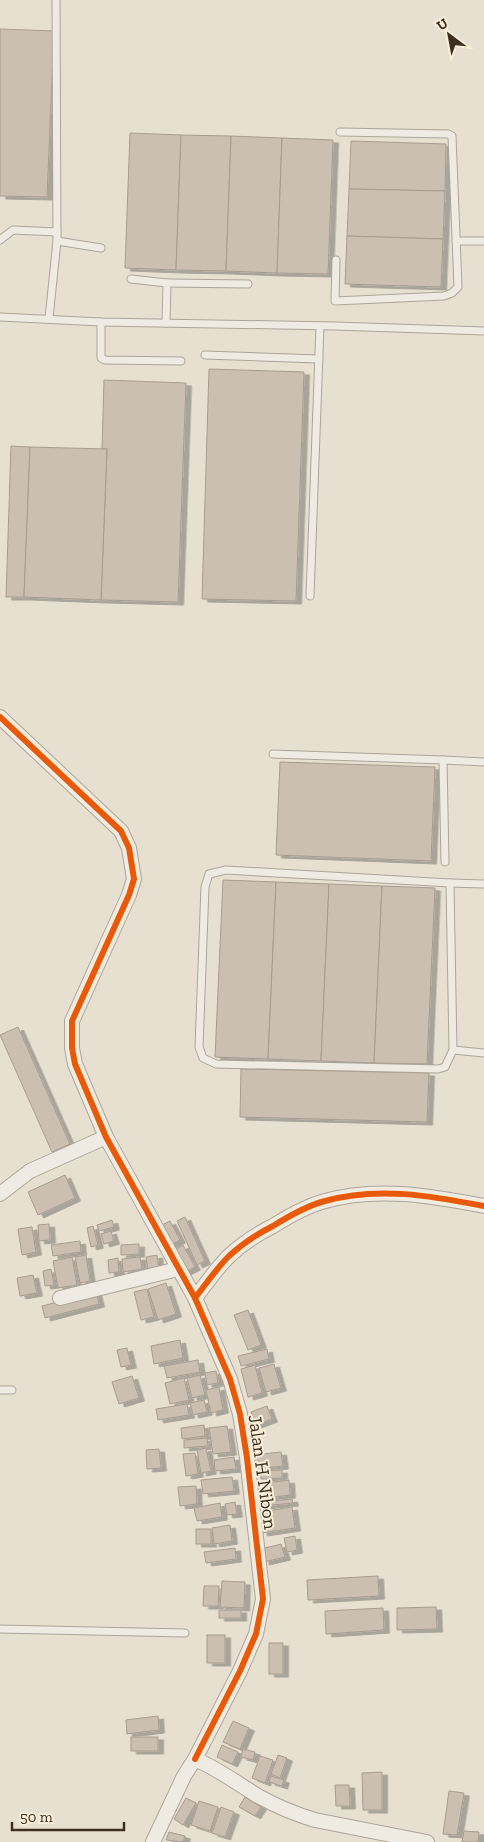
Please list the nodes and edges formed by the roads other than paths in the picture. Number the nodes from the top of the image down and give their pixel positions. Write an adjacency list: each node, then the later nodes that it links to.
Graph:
1 (56, 0): 3 (lane)
2 (340, 132): 6 (lane)
3 (57, 232): 4 (lane); 5 (lane)
4 (0, 240)
5 (57, 240): 8 (lane); 14 (lane)
6 (456, 241): 7 (lane); 9 (lane)
7 (484, 241)
8 (101, 248)
9 (336, 260)
10 (131, 279): 11 (lane)
11 (167, 283): 12 (lane); 16 (lane)
12 (248, 284)
13 (0, 317): 14 (lane)
14 (49, 318): 15 (lane)
15 (101, 322): 16 (lane); 21 (lane)
16 (166, 322): 17 (lane)
17 (320, 326): 18 (lane); 20 (lane)
18 (484, 332)
19 (205, 355): 20 (lane)
20 (319, 359): 22 (lane)
21 (181, 361)
22 (310, 596)
23 (0, 717): 32 (street, Jalan H Nibon)
24 (273, 754): 25 (lane)
25 (443, 760): 26 (lane); 27 (lane)
26 (484, 762)
27 (445, 862)
28 (450, 883): 29 (lane); 30 (lane); 30 (lane)
29 (484, 884)
30 (454, 1050): 31 (lane)
31 (484, 1053)
32 (106, 1137): 33 (street); 35 (street, Jalan H Nibon)
33 (0, 1194)
34 (484, 1206): 37 (street)
35 (178, 1269): 36 (street); 37 (street, Jalan H Nibon)
36 (60, 1298)
37 (195, 1298): 42 (street, Jalan H Nibon)
38 (0, 1390): 39 (lane)
39 (12, 1390)
40 (0, 1630): 41 (lane)
41 (184, 1633)
42 (195, 1759): 43 (street, Jalan H Nibon); 44 (street)
43 (153, 1842)
44 (427, 1842)

